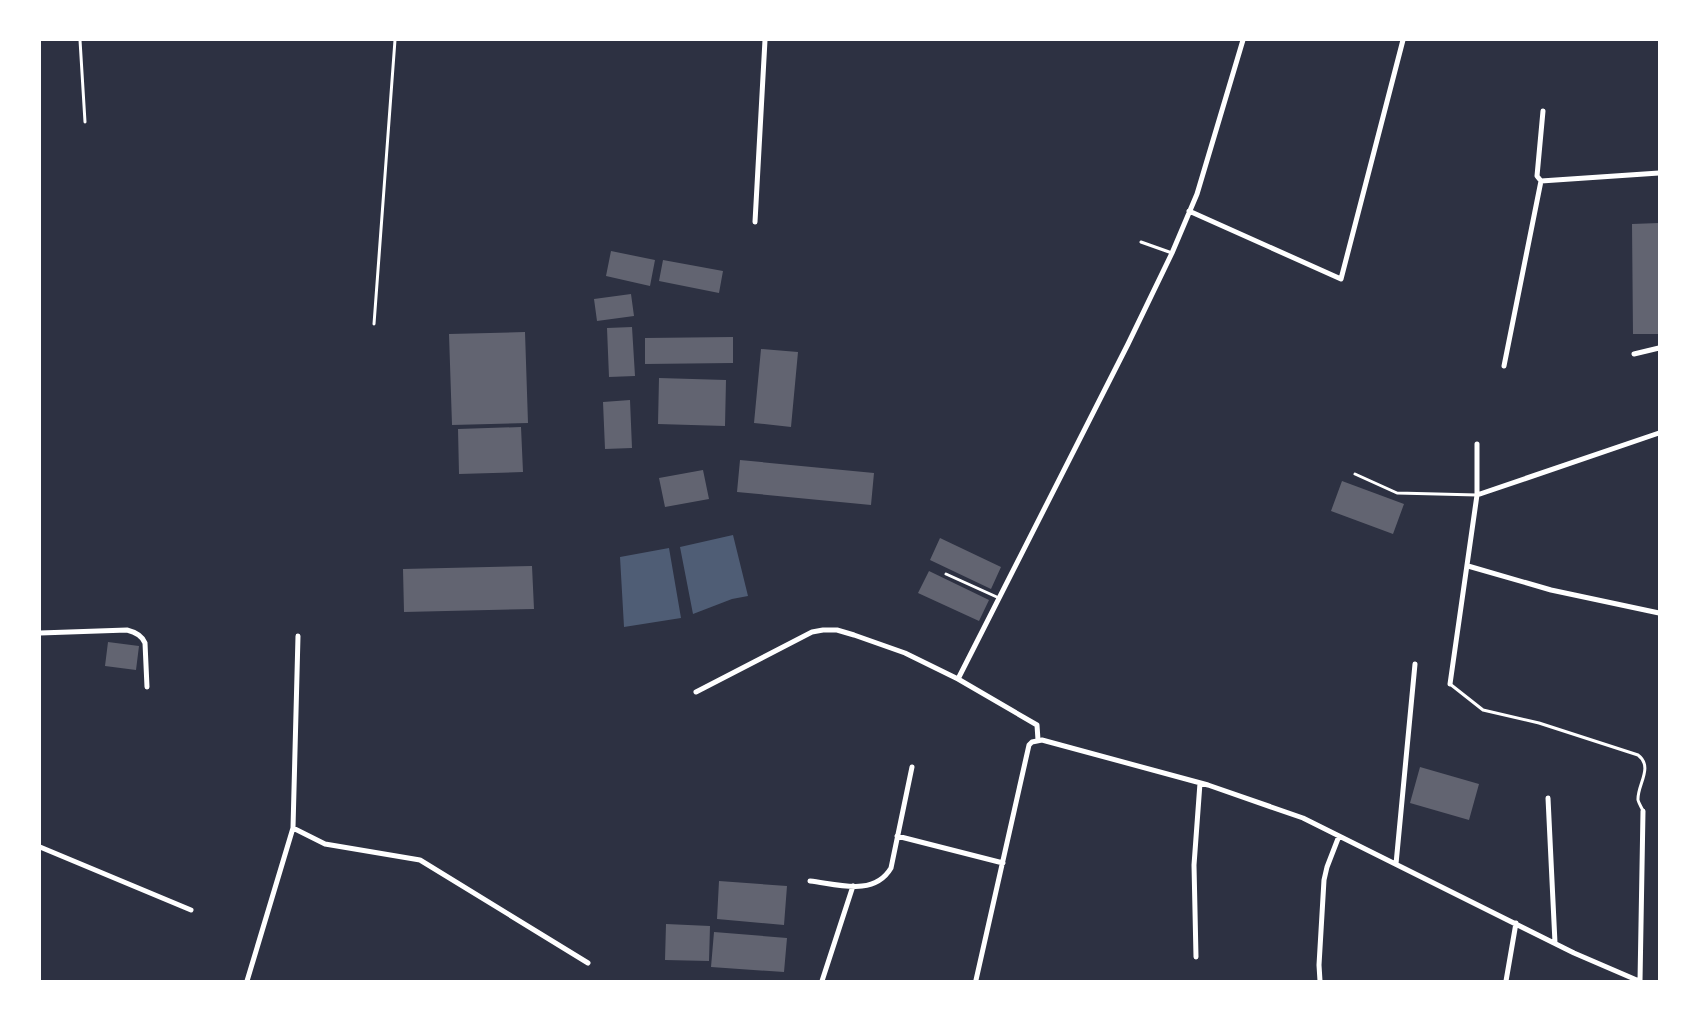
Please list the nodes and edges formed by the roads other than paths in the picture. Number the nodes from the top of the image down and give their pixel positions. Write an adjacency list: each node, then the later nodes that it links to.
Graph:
1 (80, 40): 7 (lane)
2 (394, 40): 14 (lane)
3 (765, 40): 11 (street)
4 (1243, 40): 10 (street)
5 (1403, 40): 10 (street)
6 (1543, 111): 9 (street)
7 (85, 122)
8 (1659, 173): 9 (street)
9 (1541, 181): 17 (street)
10 (1189, 211): 13 (street)
11 (755, 222)
12 (1141, 242): 13 (lane)
13 (1172, 253): 24 (street)
14 (374, 324)
15 (1659, 348): 16 (street)
16 (1634, 354)
17 (1504, 366)
18 (1659, 432): 21 (street)
19 (1477, 444): 21 (street)
20 (1355, 474): 21 (lane)
21 (1478, 495): 22 (street)
22 (1468, 566): 25 (street); 30 (street)
23 (946, 574): 24 (lane)
24 (999, 598): 29 (street)
25 (1659, 613)
26 (40, 633): 31 (street)
27 (298, 636): 38 (street)
28 (1415, 664): 43 (street)
29 (958, 678): 32 (street); 33 (street)
30 (1450, 684): 37 (lane)
31 (147, 687)
32 (696, 692)
33 (1038, 740): 35 (street); 42 (street)
34 (912, 767): 39 (street)
35 (1200, 783): 40 (street); 49 (street)
36 (1548, 798): 48 (street)
37 (1644, 811): 56 (street)
38 (293, 828): 50 (street); 52 (street)
39 (897, 836): 42 (street); 45 (street)
40 (1339, 836): 43 (street); 54 (street)
41 (40, 847): 46 (street)
42 (1003, 863): 51 (street)
43 (1396, 864): 47 (street)
44 (810, 880): 45 (street)
45 (853, 886): 53 (street)
46 (192, 910)
47 (1516, 923): 48 (street); 55 (street)
48 (1555, 943): 56 (street)
49 (1196, 957)
50 (588, 963)
51 (976, 980)
52 (247, 981)
53 (822, 981)
54 (1320, 981)
55 (1506, 981)
56 (1640, 981)

